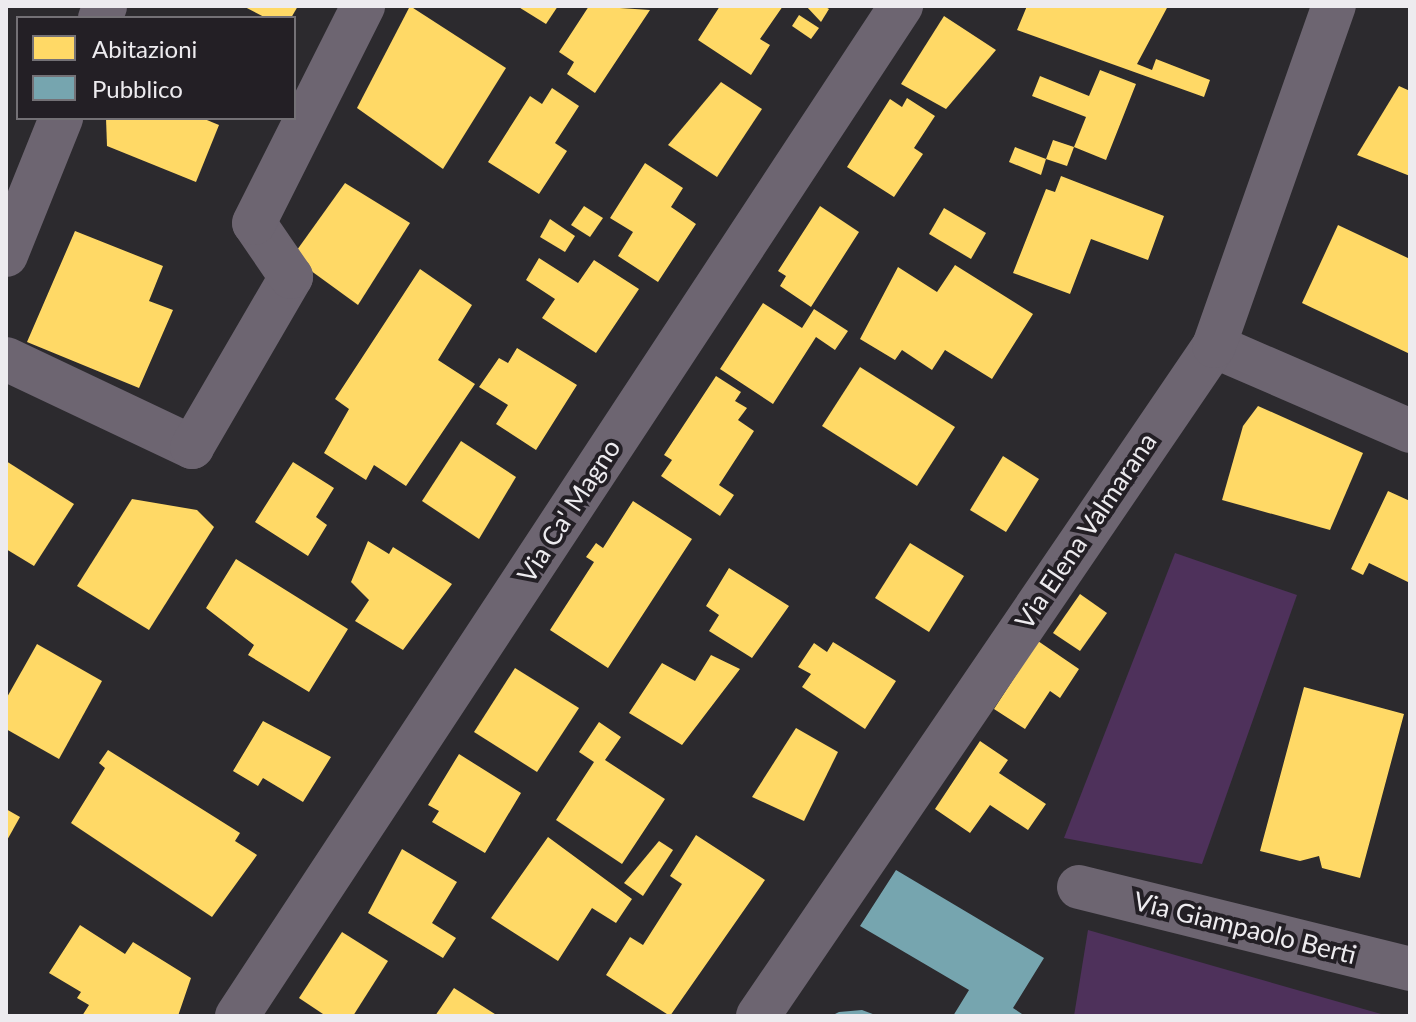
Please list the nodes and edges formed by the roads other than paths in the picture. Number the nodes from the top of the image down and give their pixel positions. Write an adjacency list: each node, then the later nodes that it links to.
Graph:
1 (363, 6): 7 (street)
2 (901, 6): 11 (street, Via Ca' Magno)
3 (1334, 6): 6 (street, Via Elena Valmarana)
4 (60, 120): 5 (street)
5 (6, 255)
6 (1214, 346): 8 (street); 12 (street, Via Elena Valmarana)
7 (6, 359)
8 (1410, 431)
9 (1079, 887): 10 (street, Via Giampaolo Berti)
10 (1410, 969)
11 (237, 1016)
12 (758, 1016)

